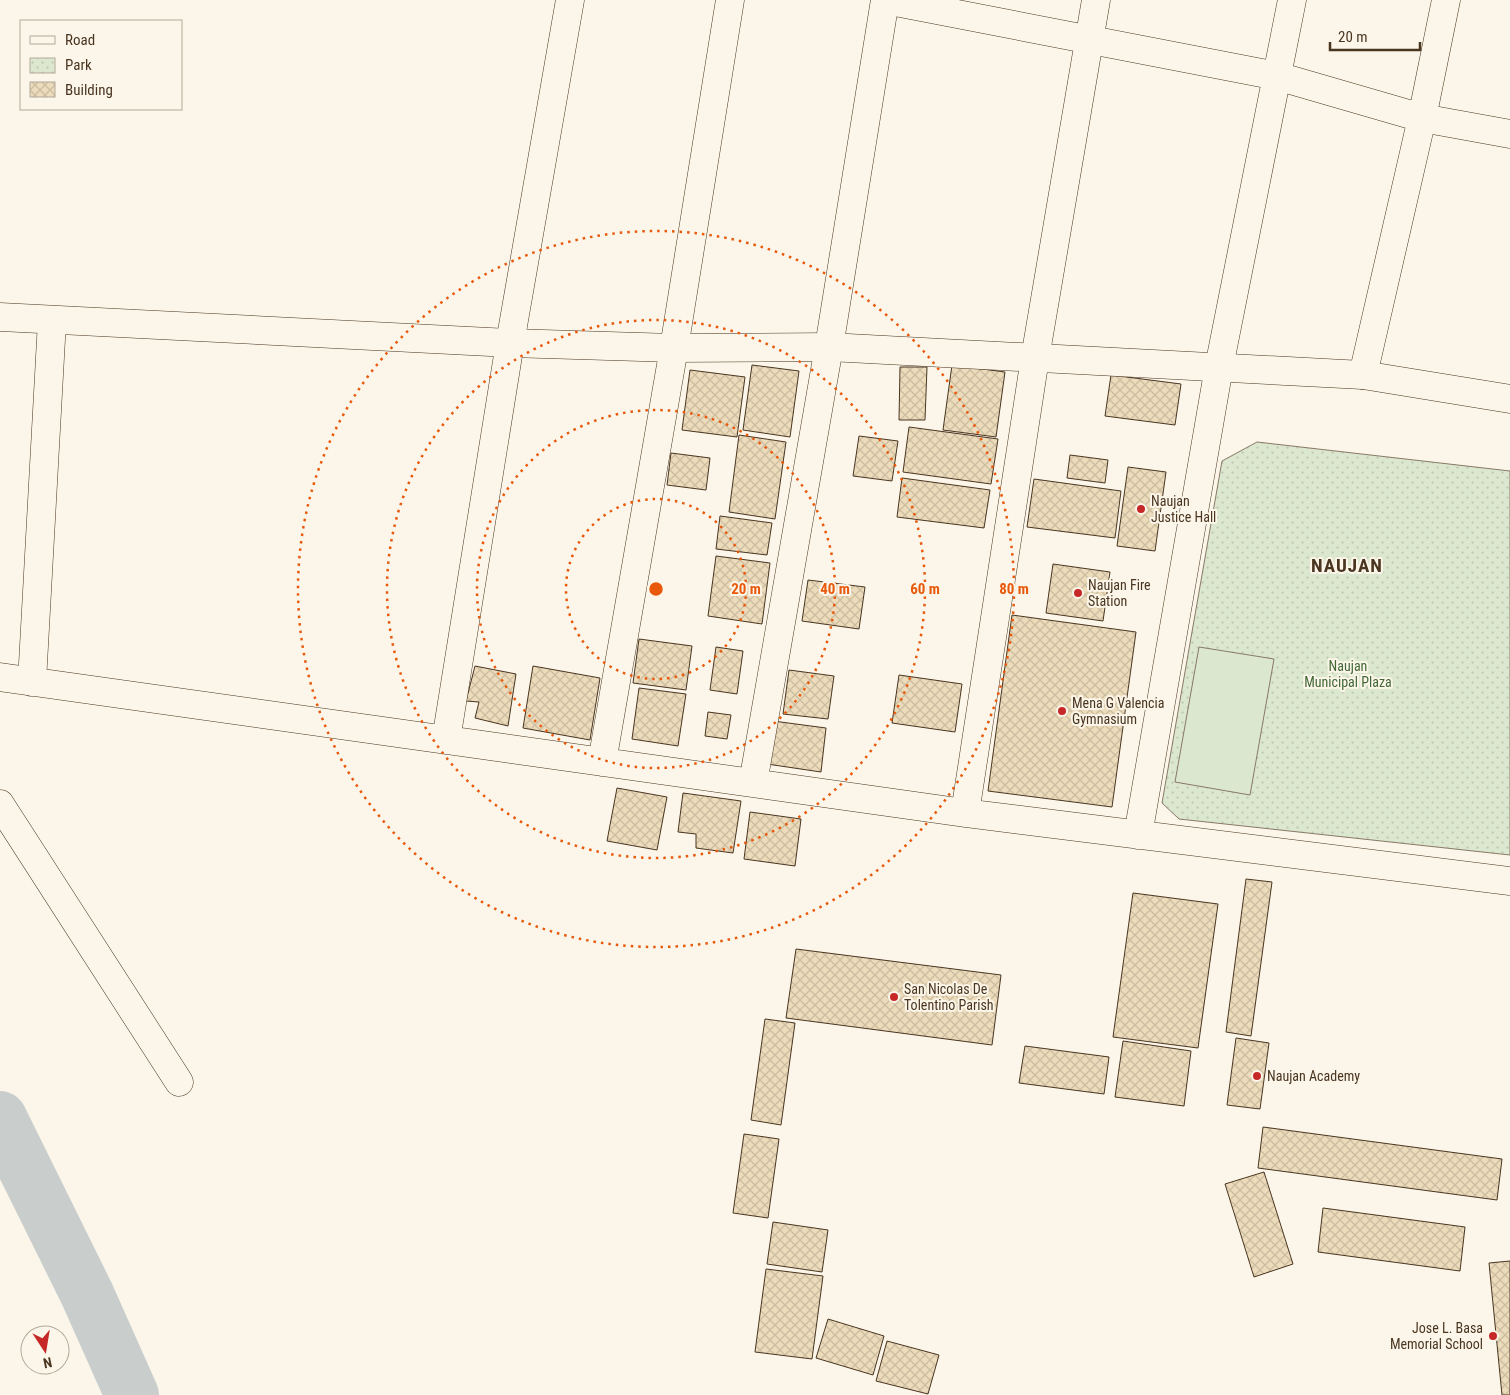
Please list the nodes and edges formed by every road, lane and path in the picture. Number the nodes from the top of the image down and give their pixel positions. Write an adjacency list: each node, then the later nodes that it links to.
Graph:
1 (570, 0): 12 (street)
2 (730, 0): 14 (street)
3 (1096, 0): 6 (street)
4 (1292, 0): 7 (street)
5 (1446, 0): 8 (street)
6 (1089, 40): 7 (street); 13 (street); 15 (street)
7 (1277, 76): 8 (street); 16 (street)
8 (1422, 118): 9 (street); 17 (street)
9 (1510, 134)
10 (0, 317): 11 (street)
11 (52, 321): 12 (street); 20 (street)
12 (510, 343): 14 (street); 21 (street)
13 (829, 347): 14 (street); 15 (street); 23 (street)
14 (674, 348): 22 (street)
15 (1036, 358): 16 (street); 25 (street)
16 (1218, 367): 17 (street); 26 (street)
17 (1363, 375): 18 (street)
18 (1510, 399)
19 (0, 677): 20 (street)
20 (32, 682): 21 (street)
21 (446, 740): 22 (street)
22 (602, 762): 23 (street)
23 (753, 783): 25 (street)
24 (0, 804): 28 (street)
25 (965, 813): 26 (street)
26 (1138, 835): 27 (street)
27 (1510, 881)
28 (179, 1082)

